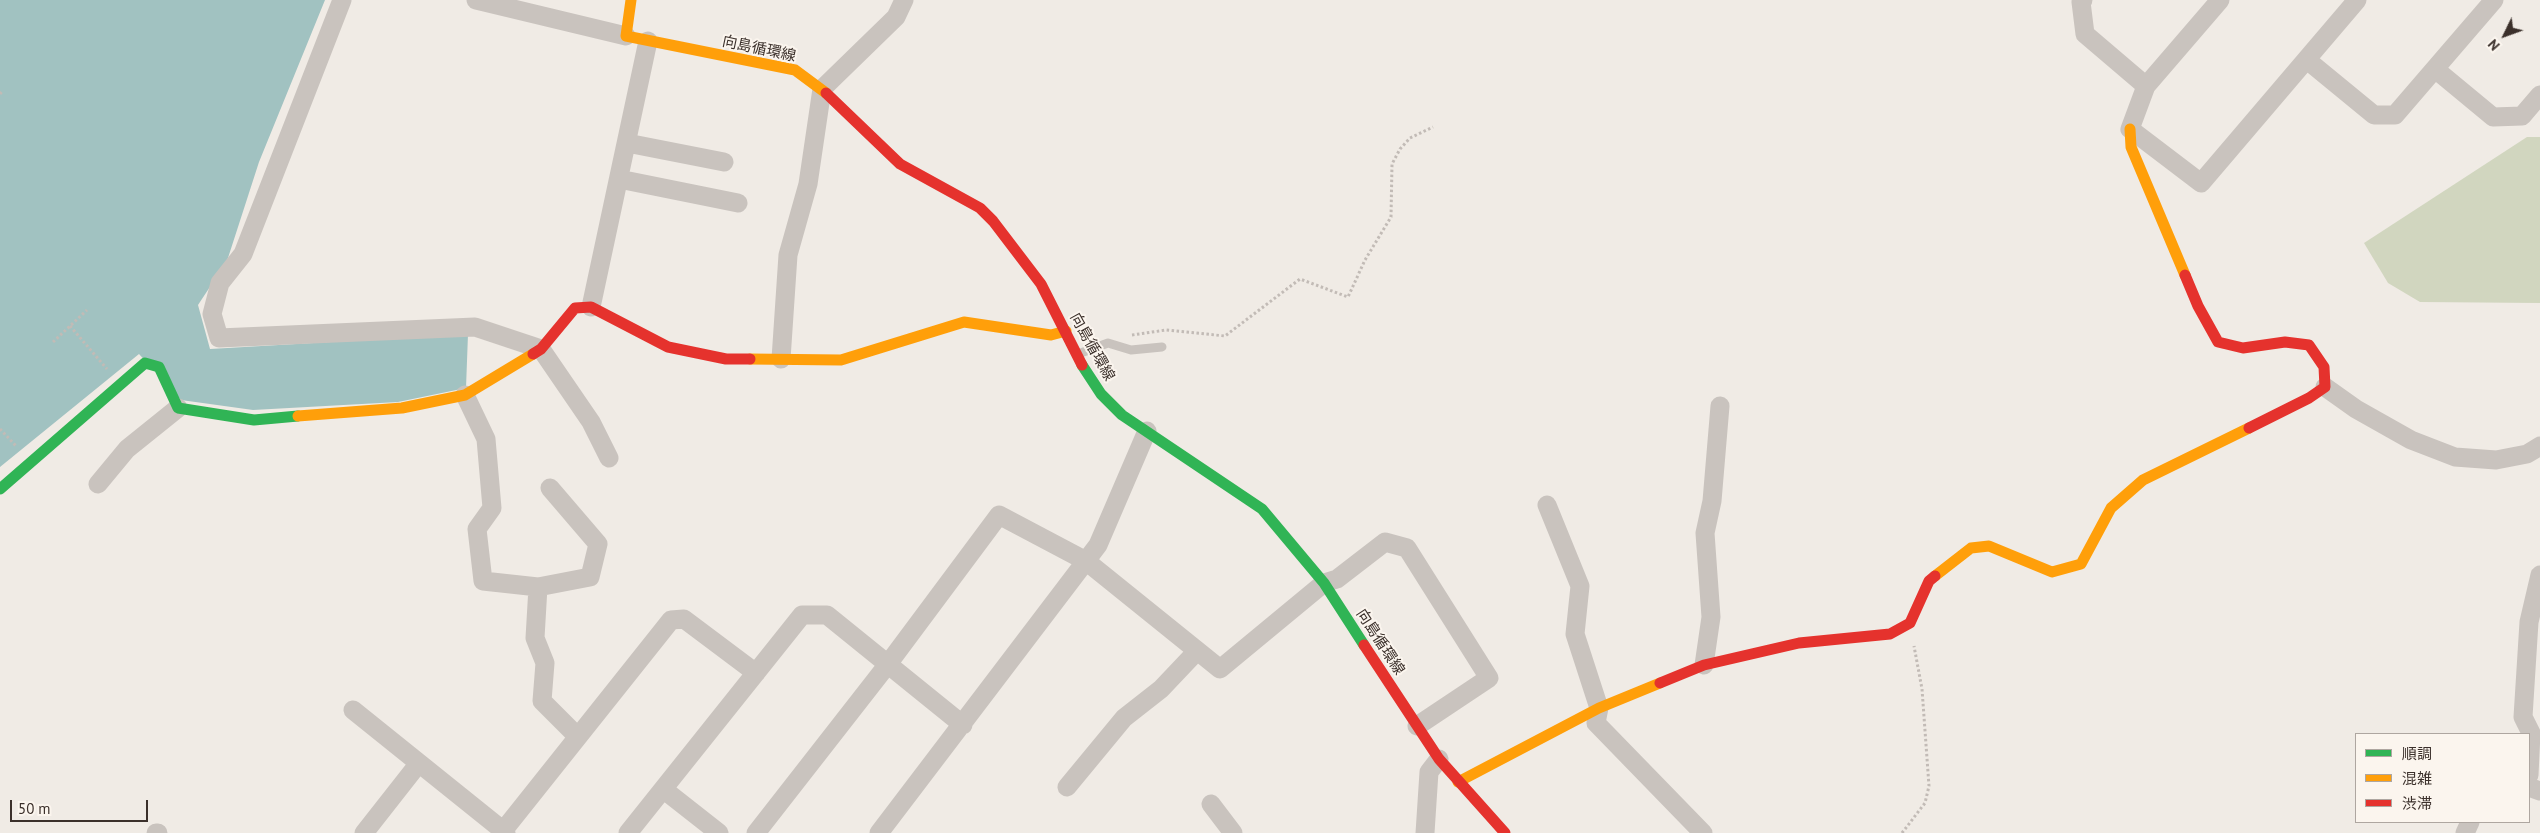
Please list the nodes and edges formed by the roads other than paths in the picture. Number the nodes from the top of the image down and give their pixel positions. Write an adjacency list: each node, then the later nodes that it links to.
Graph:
1 (342, 0): 25 (street)
2 (476, 0): 9 (street)
3 (631, 0): 10 (street)
4 (904, 0): 15 (street)
5 (2220, 0): 14 (street)
6 (2357, 0): 12 (street)
7 (2494, 0): 13 (street)
8 (2081, 1): 14 (street)
9 (542, 8): 10 (street)
10 (626, 36): 11 (street, 向島循環線)
11 (648, 41): 15 (street, 向島循環線); 18 (street)
12 (2306, 60): 13 (street); 17 (street)
13 (2435, 69): 16 (street)
14 (2146, 86): 17 (street)
15 (822, 89): 23 (street, 向島循環線); 27 (street)
16 (2540, 95)
17 (2130, 129): 28 (street)
18 (627, 143): 19 (street); 20 (street)
19 (724, 162)
20 (618, 179): 21 (street); 22 (street)
21 (738, 202)
22 (591, 307): 25 (street); 27 (street)
23 (1066, 331): 26 (street, 向島循環線); 27 (street)
24 (1162, 347): 26 (lane)
25 (540, 349): 29 (street); 34 (street)
26 (1076, 355): 32 (street, 向島循環線)
27 (781, 360)
28 (2325, 387): 33 (street); 45 (street)
29 (465, 395): 31 (street); 42 (street)
30 (1720, 406): 45 (street)
31 (178, 408): 35 (street); 37 (street)
32 (1147, 431): 39 (street); 41 (street, 向島循環線)
33 (2539, 450)
34 (608, 458)
35 (98, 484)
36 (550, 488): 42 (street)
37 (0, 489)
38 (1547, 505): 47 (street)
39 (1086, 561): 43 (street); 44 (street); 49 (street)
40 (2540, 575): 52 (street)
41 (1324, 583): 43 (street); 50 (street, 向島循環線); 50 (street)
42 (538, 587): 51 (street)
43 (1197, 651): 57 (street)
44 (888, 664): 46 (street); 49 (street); 64 (street)
45 (1704, 665): 47 (street)
46 (756, 673): 51 (street); 58 (street)
47 (1598, 708): 56 (street); 69 (street)
48 (353, 710): 54 (street)
49 (963, 725): 65 (street)
50 (1417, 726): 53 (street, 向島循環線)
51 (578, 737): 60 (street)
52 (2535, 748): 55 (street)
53 (1439, 759): 56 (street, 向島循環線); 67 (street)
54 (418, 763): 60 (street); 61 (street)
55 (2530, 770)
56 (1458, 782): 68 (street, 向島循環線)
57 (1067, 787)
58 (663, 789): 62 (street); 63 (street)
59 (1211, 804): 66 (street)
60 (505, 832)
61 (364, 833)
62 (628, 833)
63 (719, 833)
64 (756, 833)
65 (879, 833)
66 (1233, 833)
67 (1425, 833)
68 (1505, 833)
69 (1703, 833)

